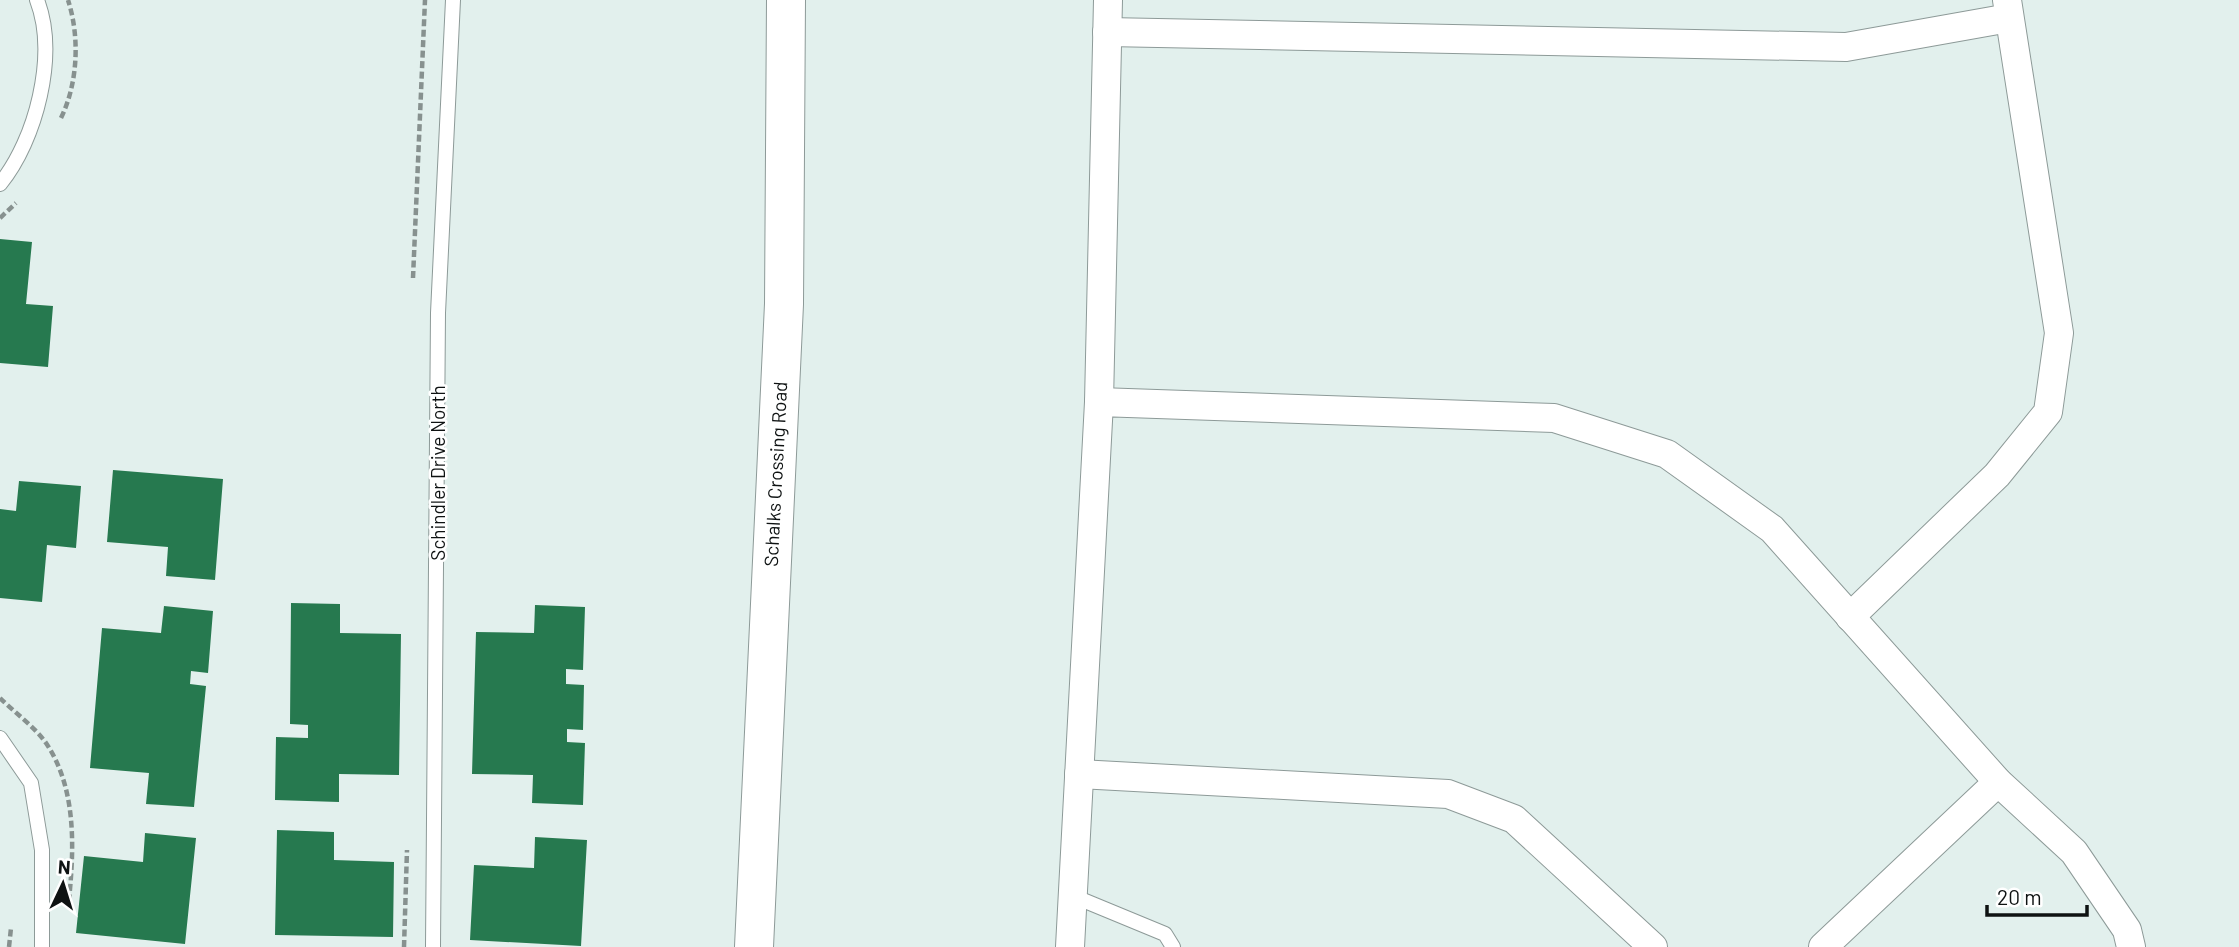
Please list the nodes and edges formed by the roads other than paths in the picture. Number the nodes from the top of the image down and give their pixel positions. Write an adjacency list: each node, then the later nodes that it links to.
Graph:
1 (37, 0): 7 (lane)
2 (453, 0): 15 (lane, Schindler Drive North)
3 (786, 0): 16 (street, Schalks Crossing Road)
4 (1108, 0): 6 (street)
5 (2008, 9): 6 (street); 9 (street)
6 (1107, 32): 8 (street)
7 (0, 184)
8 (1098, 402): 9 (street); 11 (street)
9 (1850, 617): 12 (street)
10 (0, 738): 14 (lane)
11 (1079, 774): 13 (street); 19 (street)
12 (1998, 782): 20 (street); 21 (street)
13 (1073, 896): 17 (street); 18 (lane)
14 (42, 947)
15 (433, 947)
16 (754, 947)
17 (1070, 947)
18 (1173, 947)
19 (1653, 947)
20 (1823, 947)
21 (2131, 947)

